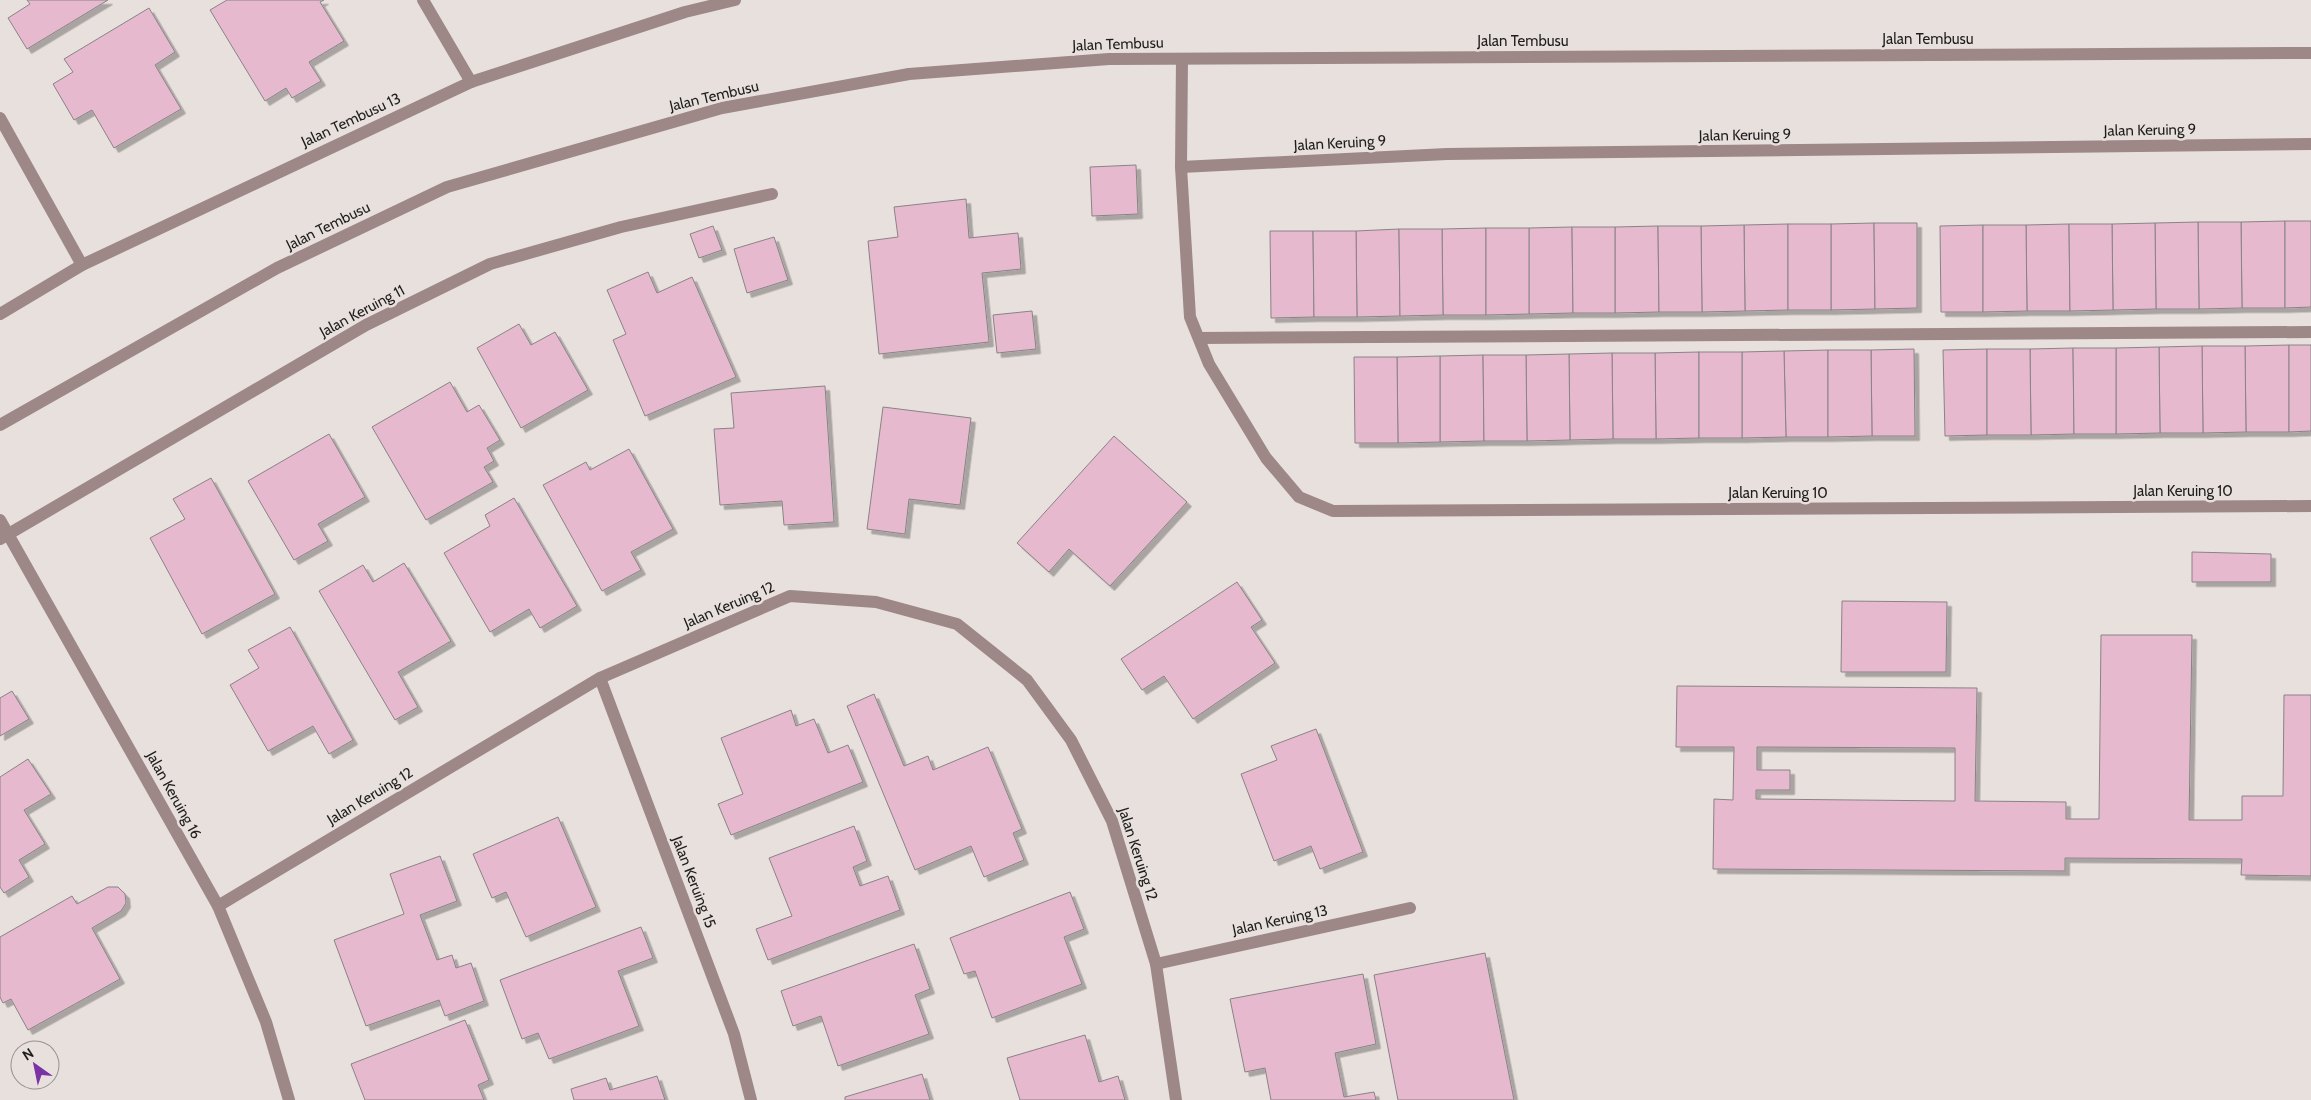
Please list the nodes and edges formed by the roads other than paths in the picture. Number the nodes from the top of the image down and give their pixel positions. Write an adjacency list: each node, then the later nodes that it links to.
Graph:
1 (423, 0): 5 (street)
2 (735, 0): 5 (street, Jalan Tembusu 13)
3 (2311, 53): 4 (street, Jalan Tembusu)
4 (1182, 59): 8 (street); 14 (street, Jalan Tembusu)
5 (472, 82): 10 (street, Jalan Tembusu 13)
6 (0, 118): 10 (street)
7 (2311, 144): 8 (street, Jalan Keruing 9)
8 (1181, 167): 13 (street)
9 (772, 194): 17 (street, Jalan Keruing 11)
10 (82, 265): 11 (street, Jalan Tembusu 13)
11 (0, 314)
12 (2311, 332): 13 (street)
13 (1199, 338): 15 (street, Jalan Keruing 10)
14 (0, 425)
15 (2311, 506)
16 (0, 520): 17 (street, Jalan Keruing 16)
17 (4, 536): 19 (street, Jalan Keruing 16)
18 (600, 678): 19 (street, Jalan Keruing 12); 21 (street, Jalan Keruing 12); 23 (street, Jalan Keruing 15)
19 (218, 906): 22 (street, Jalan Keruing 16)
20 (1410, 908): 21 (street, Jalan Keruing 13)
21 (1156, 964): 24 (street, Jalan Keruing 12)
22 (289, 1100)
23 (751, 1100)
24 (1176, 1100)

